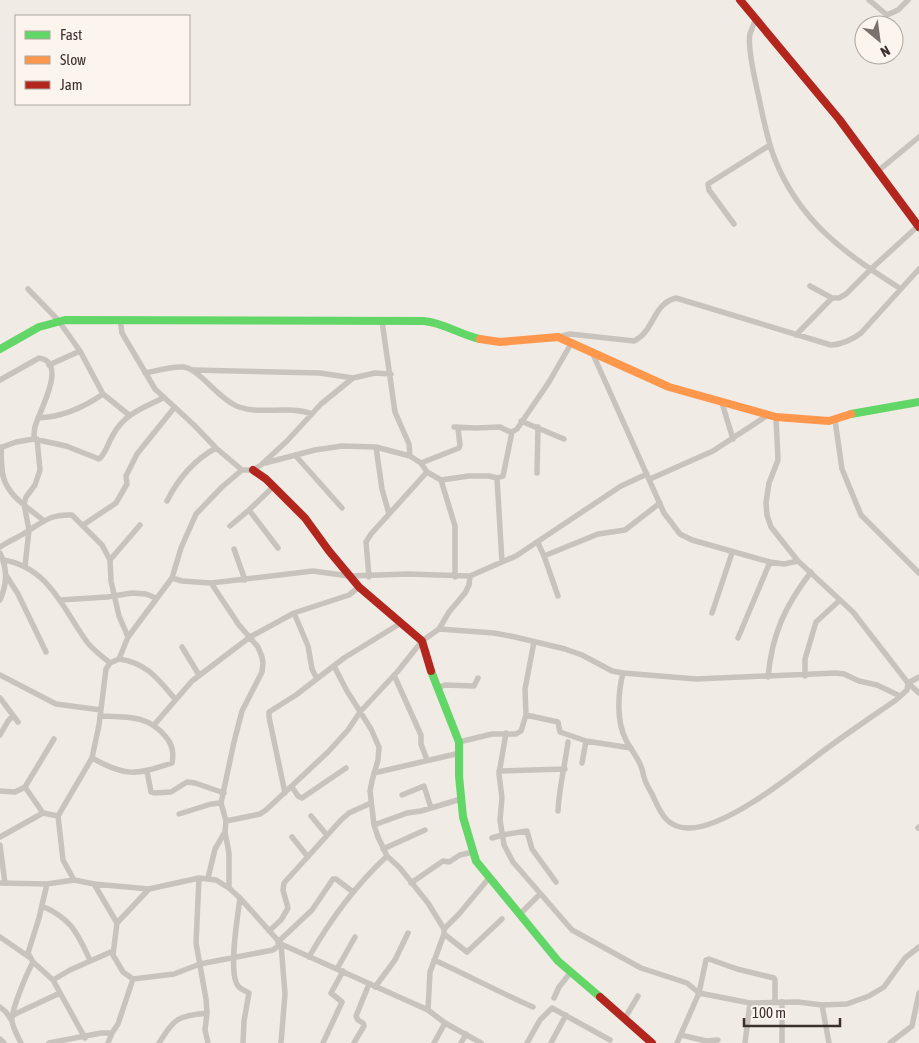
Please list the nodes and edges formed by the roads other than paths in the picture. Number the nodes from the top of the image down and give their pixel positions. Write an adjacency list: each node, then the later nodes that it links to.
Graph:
1 (740, 0): 4 (street)
2 (869, 0): 3 (street)
3 (908, 0)
4 (755, 20): 6 (street); 7 (street)
5 (919, 137): 7 (street)
6 (770, 145): 8 (street); 10 (street)
7 (878, 171): 9 (street)
8 (734, 224)
9 (918, 226): 10 (street)
10 (871, 269): 13 (street); 15 (street)
11 (919, 269): 13 (street)
12 (810, 286): 15 (street)
13 (901, 289): 19 (street)
14 (28, 290): 17 (street)
15 (832, 298): 19 (street)
16 (120, 319): 17 (street); 18 (street); 27 (street)
17 (58, 320): 22 (street); 23 (street)
18 (382, 321): 20 (street); 28 (street)
19 (796, 335): 20 (street)
20 (558, 337): 21 (street)
21 (572, 342): 24 (street); 42 (street)
22 (0, 349)
23 (80, 351): 25 (street); 31 (street)
24 (592, 352): 34 (street); 59 (street)
25 (50, 366): 30 (street); 40 (street)
26 (192, 370): 27 (street); 29 (street); 36 (street)
27 (145, 373): 32 (street)
28 (391, 374): 29 (street); 52 (street)
29 (353, 378): 36 (street)
30 (0, 380)
31 (103, 394): 37 (street); 40 (street)
32 (164, 398): 35 (street); 37 (street)
33 (919, 402): 41 (street)
34 (722, 403): 38 (street); 47 (street)
35 (174, 408): 50 (street); 71 (street)
36 (312, 414): 54 (street)
37 (128, 415): 45 (street)
38 (768, 415): 39 (street); 47 (street)
39 (776, 416): 41 (street); 83 (street)
40 (38, 418): 45 (street)
41 (836, 420): 88 (street)
42 (521, 421): 43 (street); 44 (street)
43 (538, 427): 46 (street); 58 (street)
44 (512, 432): 53 (street); 60 (street)
45 (36, 439): 49 (street); 65 (street)
46 (564, 439)
47 (733, 439): 59 (street)
48 (376, 447): 51 (street); 52 (street); 68 (street)
49 (1, 448): 65 (street)
50 (216, 448): 55 (street); 63 (street)
51 (295, 455): 54 (street); 66 (street)
52 (410, 456): 53 (street)
53 (421, 463): 57 (street)
54 (261, 465): 56 (street)
55 (242, 470): 56 (street); 94 (street)
56 (254, 470): 62 (street)
57 (427, 472): 61 (street); 68 (street)
58 (537, 473)
59 (648, 476): 64 (street); 74 (street)
60 (497, 478): 61 (street); 84 (street)
61 (441, 480): 93 (street)
62 (273, 487): 67 (street); 90 (street)
63 (167, 501)
64 (660, 503): 78 (street); 80 (street)
65 (24, 504): 69 (street); 73 (street)
66 (342, 508)
67 (250, 510): 72 (street); 76 (street)
68 (389, 514): 91 (street)
69 (44, 520): 71 (street); 73 (street)
70 (140, 524): 82 (street)
71 (83, 525): 82 (street)
72 (230, 526)
73 (29, 530): 75 (street); 86 (street)
74 (538, 543): 80 (street); 84 (street)
75 (0, 546)
76 (278, 548)
77 (234, 549): 95 (street)
78 (732, 553): 85 (street); 105 (street)
79 (0, 554): 81 (street)
80 (544, 556): 99 (street)
81 (3, 560): 86 (street); 89 (street)
82 (110, 560): 98 (street)
83 (798, 561): 85 (street); 87 (street)
84 (502, 562): 92 (street)
85 (770, 562): 110 (street)
86 (25, 566): 102 (street)
87 (811, 572): 103 (street); 123 (street)
88 (919, 573)
89 (6, 575): 101 (street); 114 (street)
90 (349, 576): 91 (street); 95 (street); 97 (street)
91 (369, 576): 93 (street)
92 (470, 576): 93 (street); 107 (street)
93 (455, 577)
94 (172, 578): 96 (street); 100 (street)
95 (245, 580): 96 (street)
96 (211, 583): 109 (street)
97 (359, 588): 104 (street); 106 (street)
98 (114, 595): 100 (street); 102 (street); 108 (street)
99 (558, 596)
100 (156, 598): 108 (street)
101 (0, 600)
102 (60, 600): 116 (street)
103 (840, 600): 122 (street); 127 (street)
104 (294, 613): 109 (street); 126 (street)
105 (712, 613)
106 (401, 623): 111 (street); 117 (street)
107 (439, 629): 111 (street); 112 (street)
108 (128, 637): 115 (street)
109 (250, 637): 120 (street); 159 (street)
110 (738, 638)
111 (422, 641): 121 (street); 128 (street)
112 (534, 642): 118 (street); 136 (street)
113 (182, 647): 120 (street)
114 (46, 652)
115 (119, 658): 116 (street); 132 (street)
116 (110, 662): 135 (street)
117 (334, 666): 126 (street); 134 (street)
118 (623, 673): 123 (street); 146 (street)
119 (0, 674): 135 (street)
120 (199, 675): 132 (street)
121 (394, 675): 134 (street); 149 (street)
122 (805, 676): 123 (street); 130 (street)
123 (768, 677)
124 (919, 677): 127 (street)
125 (478, 678): 128 (street)
126 (317, 679): 160 (street)
127 (908, 683): 129 (street); 130 (street)
128 (437, 688): 144 (street)
129 (919, 693)
130 (900, 696): 146 (street)
131 (0, 698): 133 (street)
132 (175, 699): 139 (street)
133 (3, 705): 137 (street)
134 (360, 712): 155 (street); 157 (street)
135 (101, 713): 139 (street); 148 (street)
136 (526, 715): 140 (street); 143 (street)
137 (13, 716): 138 (street); 141 (street)
138 (18, 722)
139 (154, 725): 153 (street)
140 (506, 733): 144 (street); 154 (street)
141 (0, 735)
142 (54, 739): 156 (street)
143 (586, 741): 146 (street); 150 (street)
144 (459, 742): 147 (street)
145 (568, 742): 152 (street)
146 (631, 748)
147 (460, 753): 149 (street); 162 (street)
148 (92, 758): 153 (street); 169 (street)
149 (426, 760): 155 (street)
150 (582, 763)
151 (346, 768): 157 (street)
152 (565, 769): 154 (street); 166 (street)
153 (147, 771): 159 (street)
154 (499, 771): 176 (street)
155 (374, 773): 163 (street)
156 (25, 787): 158 (street); 167 (street)
157 (292, 787): 160 (street)
158 (0, 791)
159 (224, 793): 164 (street)
160 (285, 793): 171 (street)
161 (402, 795): 165 (street)
162 (461, 799): 165 (street); 182 (street)
163 (371, 802): 172 (street); 175 (street)
164 (221, 803): 168 (street); 171 (street)
165 (431, 808): 172 (street)
166 (558, 811)
167 (43, 813): 169 (street); 177 (street)
168 (180, 814)
169 (58, 816): 188 (street)
170 (311, 816): 175 (street)
171 (226, 821): 174 (street)
172 (374, 825): 181 (street)
173 (425, 830): 181 (street)
174 (225, 832): 186 (street); 194 (street)
175 (326, 834): 184 (street)
176 (502, 835): 179 (street); 189 (street); 197 (street)
177 (0, 837)
178 (292, 837): 184 (street)
179 (492, 838)
180 (0, 845): 190 (street)
181 (383, 848): 183 (street)
182 (473, 852): 187 (street); 191 (street)
183 (388, 856): 191 (street); 196 (street)
184 (308, 857): 203 (street)
185 (199, 878): 186 (street); 195 (street); 216 (street)
186 (208, 878): 194 (street)
187 (489, 878): 200 (street); 205 (street)
188 (74, 880): 192 (street); 193 (street)
189 (556, 882)
190 (2, 883): 192 (street)
191 (411, 883): 205 (street)
192 (47, 884): 199 (street)
193 (94, 884): 195 (street); 202 (street)
194 (230, 888): 198 (street)
195 (149, 889): 202 (street)
196 (354, 892): 208 (street); 212 (street)
197 (540, 894): 200 (street); 222 (street)
198 (240, 898): 203 (street); 211 (street)
199 (42, 906): 213 (street); 214 (street)
200 (519, 915): 218 (street)
201 (502, 919): 205 (street)
202 (117, 923): 210 (street)
203 (269, 931): 208 (street)
204 (408, 932): 221 (street)
205 (444, 932): 215 (street)
206 (0, 937): 213 (street)
207 (355, 937): 217 (street)
208 (279, 943): 211 (street); 212 (street); 254 (street)
209 (919, 947): 230 (street)
210 (113, 951): 214 (street); 219 (street)
211 (233, 957): 216 (street); 253 (street)
212 (309, 957): 217 (street)
213 (31, 959): 220 (street); 236 (street)
214 (90, 960): 220 (street)
215 (434, 960): 232 (street); 233 (street)
216 (200, 964): 219 (street); 234 (street)
217 (340, 970): 221 (street); 255 (street)
218 (571, 972): 226 (street); 237 (street)
219 (134, 979): 239 (street)
220 (53, 980): 223 (street)
221 (372, 986): 233 (street); 256 (street)
222 (699, 992): 227 (street); 229 (street); 241 (street)
223 (60, 993): 236 (street); 242 (street)
224 (919, 993): 267 (street)
225 (638, 996): 237 (street)
226 (554, 998)
227 (775, 1002): 228 (street); 229 (street)
228 (782, 1002): 230 (street); 265 (street)
229 (750, 1003): 264 (street)
230 (822, 1005): 266 (street)
231 (0, 1007): 236 (street)
232 (533, 1007)
233 (428, 1010): 238 (street)
234 (207, 1013): 251 (street); 252 (street)
235 (566, 1015): 244 (street); 260 (street); 261 (street)
236 (13, 1018): 248 (street)
237 (625, 1018): 262 (street)
238 (445, 1023): 240 (street); 257 (street)
239 (112, 1033): 242 (street); 250 (street)
240 (466, 1034): 258 (street); 259 (street)
241 (681, 1035): 245 (street); 263 (street)
242 (85, 1038): 246 (street)
243 (0, 1039): 247 (street)
244 (610, 1040)
245 (718, 1040)
246 (68, 1041): 249 (street)
247 (4, 1043)
248 (21, 1043)
249 (50, 1043)
250 (108, 1043)
251 (158, 1043)
252 (208, 1043)
253 (243, 1043)
254 (281, 1043)
255 (323, 1043)
256 (354, 1043)
257 (434, 1043)
258 (462, 1043)
259 (481, 1043)
260 (527, 1043)
261 (551, 1043)
262 (652, 1043)
263 (677, 1043)
264 (745, 1043)
265 (782, 1043)
266 (829, 1043)
267 (890, 1043)

